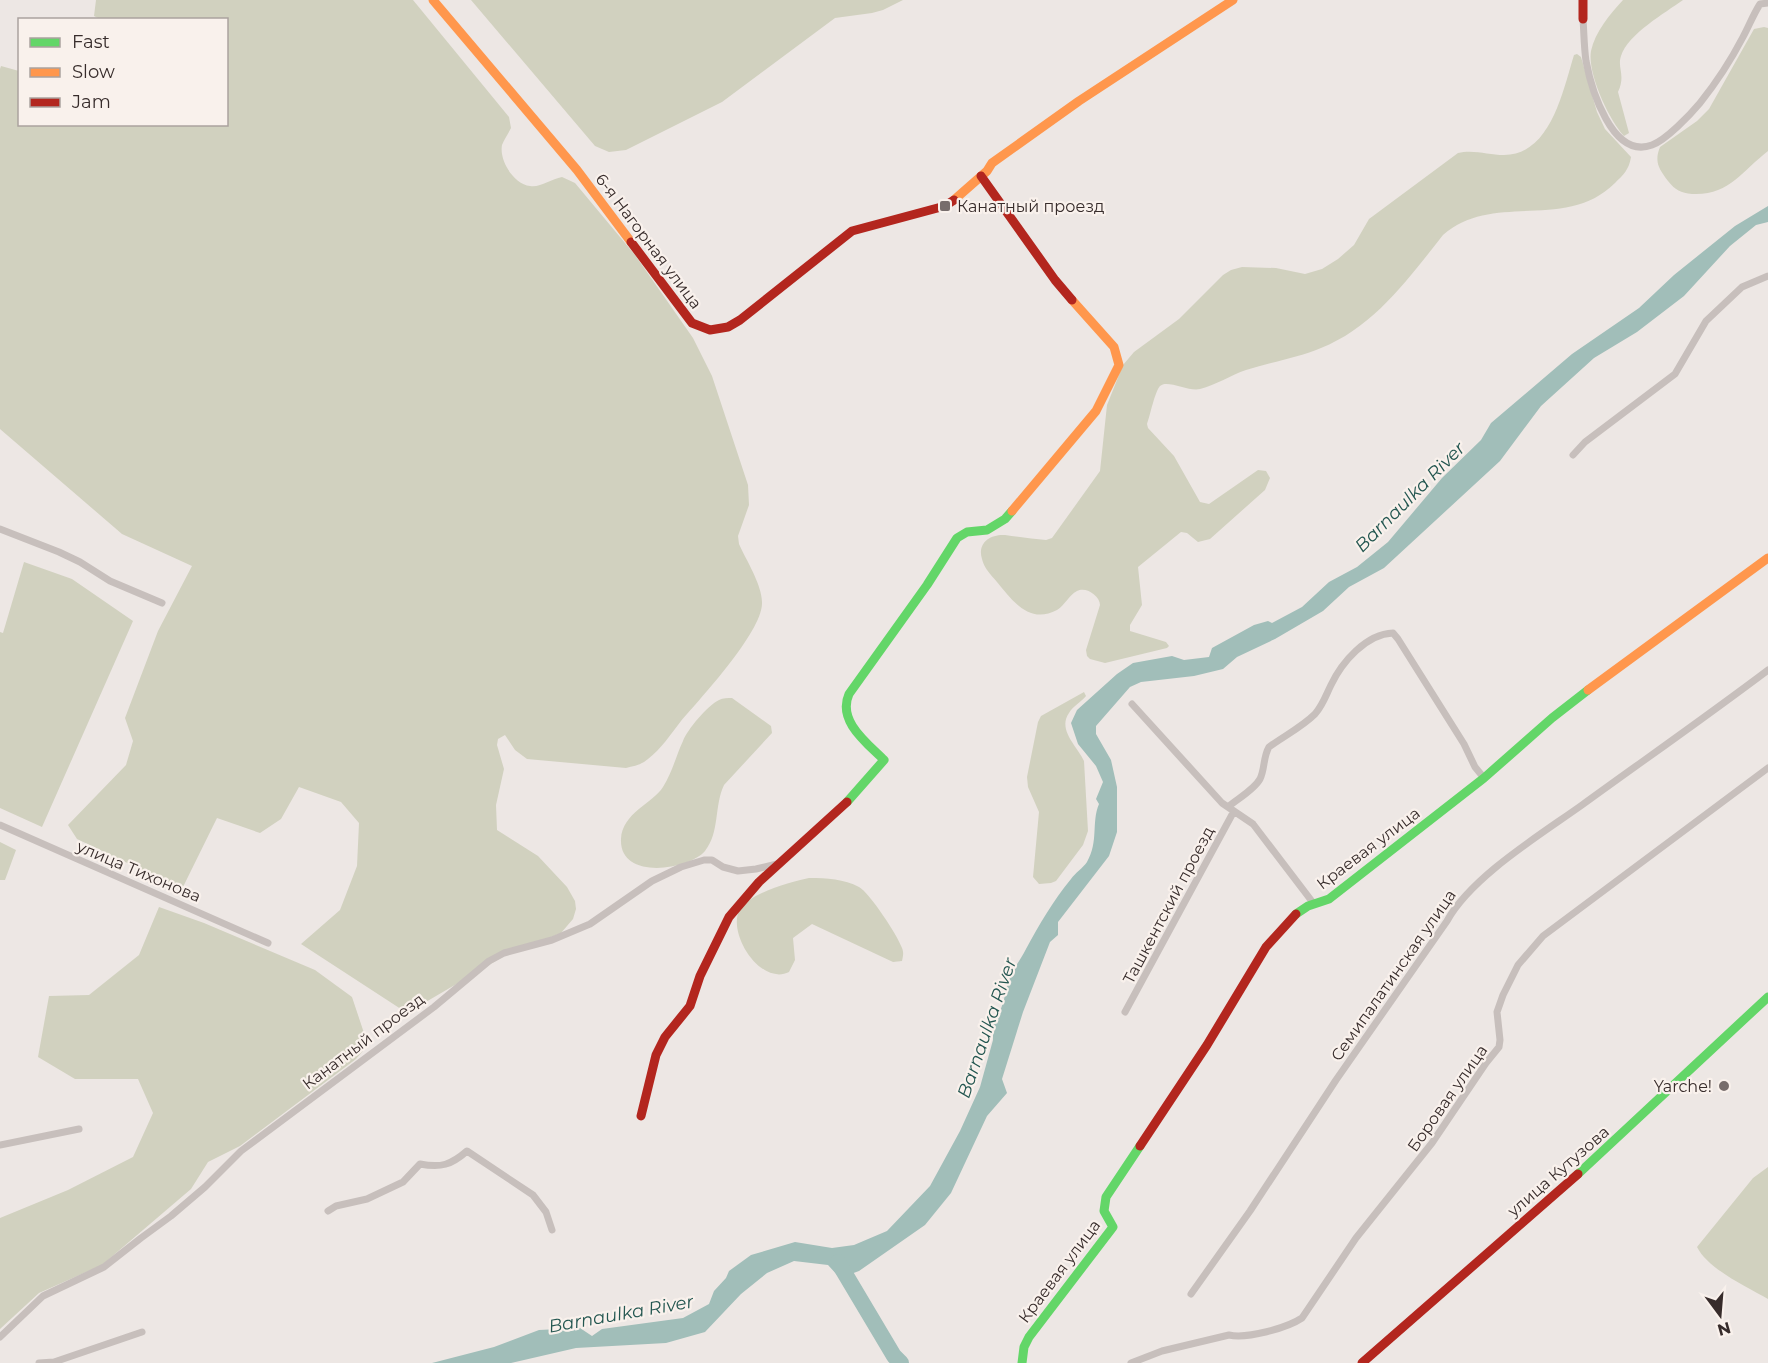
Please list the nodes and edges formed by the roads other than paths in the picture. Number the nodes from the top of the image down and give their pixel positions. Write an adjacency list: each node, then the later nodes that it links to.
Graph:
1 (433, 0): 6 (street, 6-я Нагорная улица)
2 (1233, 0): 6 (street)
3 (1583, 0): 5 (street)
4 (1768, 3): 5 (street)
5 (1583, 19)
6 (981, 176): 18 (street, Канатный проезд)
7 (1768, 276): 8 (street)
8 (1573, 455)
9 (0, 529): 11 (street)
10 (1768, 558): 15 (street, Краевая улица)
11 (162, 603)
12 (1768, 670): 28 (street, Семипалатинская улица)
13 (1132, 704): 16 (street)
14 (1768, 768): 33 (street, Боровая улица)
15 (1484, 778): 16 (street, Ташкентский проезд); 19 (street, Краевая улица)
16 (1231, 809): 19 (street); 22 (street, Ташкентский проезд)
17 (0, 825): 20 (street, улица Тихонова)
18 (781, 863): 23 (street, Канатный проезд); 30 (street, Канатный проезд)
19 (1314, 904): 32 (street, Краевая улица)
20 (268, 943)
21 (1768, 997): 34 (street, улица Кутузова)
22 (1125, 1012)
23 (641, 1116)
24 (79, 1130): 25 (street)
25 (0, 1146)
26 (328, 1211): 27 (street)
27 (552, 1230)
28 (1191, 1294)
29 (142, 1332): 31 (street)
30 (0, 1337)
31 (39, 1363)
32 (1022, 1363)
33 (1131, 1363)
34 (1362, 1363)

